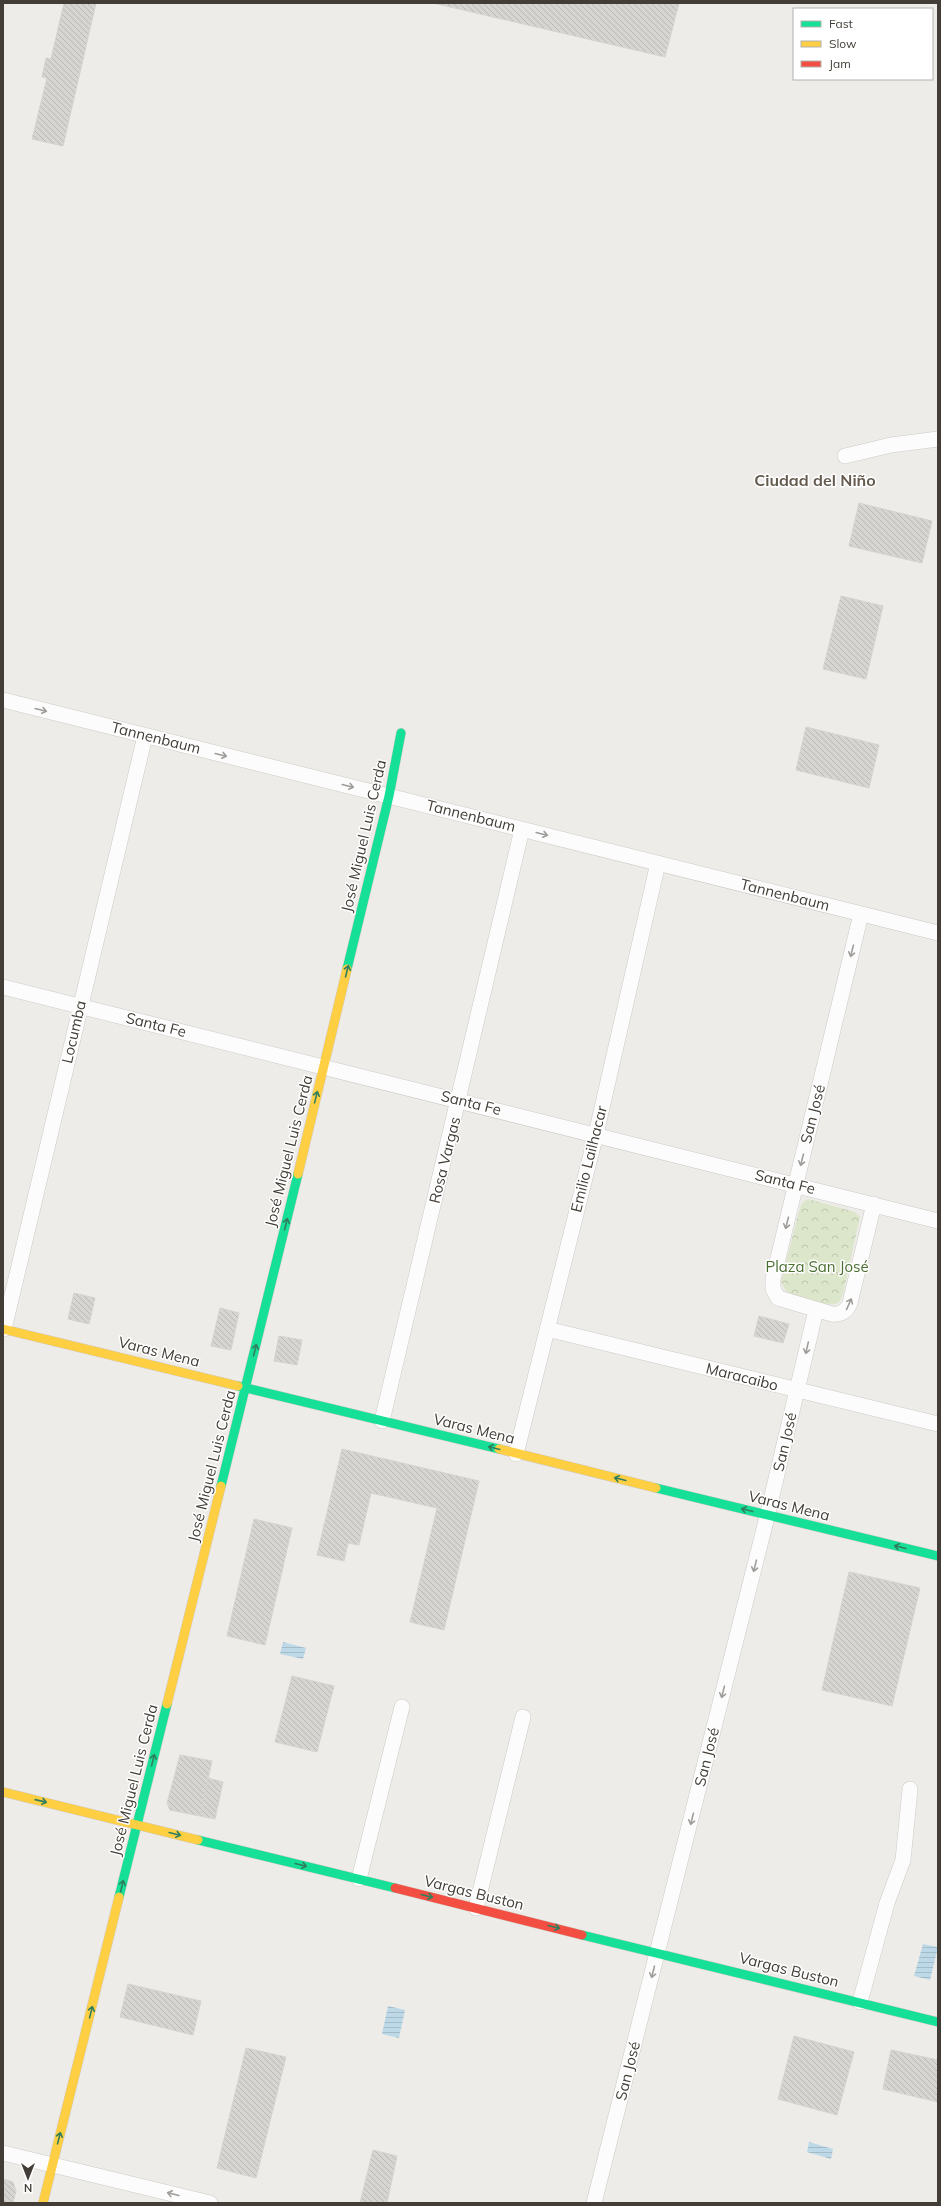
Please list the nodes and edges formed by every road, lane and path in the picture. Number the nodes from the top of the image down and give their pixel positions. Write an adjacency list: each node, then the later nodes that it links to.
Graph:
1 (938, 439): 2 (street)
2 (845, 456)
3 (3, 700): 5 (street, Tannenbaum, one-way to 5)
4 (401, 733): 6 (street, José Miguel Luis Cerda)
5 (145, 736): 6 (street, Tannenbaum, one-way to 6); 12 (street, Locumba)
6 (389, 796): 7 (street, Tannenbaum); 13 (street, José Miguel Luis Cerda, one-way to 6)
7 (522, 829): 8 (street, Tannenbaum, one-way to 8); 14 (street, Rosa Vargas)
8 (658, 863): 9 (street, Tannenbaum); 15 (street, Emilio Lailhacar)
9 (861, 914): 10 (street, Tannenbaum); 16 (street, San José, one-way to 16)
10 (938, 933)
11 (3, 987): 12 (street, Santa Fe)
12 (80, 1006): 13 (street, Santa Fe); 20 (street, Locumba)
13 (324, 1067): 14 (street, Santa Fe); 22 (street, José Miguel Luis Cerda, one-way to 13)
14 (459, 1100): 15 (street, Santa Fe); 24 (street, Rosa Vargas)
15 (596, 1134): 16 (street, Santa Fe); 21 (street, Emilio Lailhacar)
16 (796, 1185): 17 (street, Santa Fe); 19 (street, San José, one-way to 19)
17 (874, 1204): 18 (street, Santa Fe); 19 (street, San José, one-way to 17)
18 (938, 1221)
19 (816, 1310): 23 (street, San José, one-way to 23)
20 (3, 1329): 22 (street, Varas Mena)
21 (547, 1330): 23 (street, Maracaibo); 26 (street, Emilio Lailhacar)
22 (246, 1388): 24 (street, Varas Mena); 33 (street, José Miguel Luis Cerda, one-way to 22)
23 (797, 1390): 25 (street, Maracaibo); 27 (street, San José)
24 (382, 1421): 26 (street, Varas Mena, one-way to 24)
25 (938, 1424)
26 (516, 1454): 27 (street, Varas Mena, one-way to 26)
27 (767, 1515): 28 (street, Varas Mena, one-way to 27); 36 (street, San José, one-way to 36)
28 (938, 1556)
29 (402, 1706): 34 (street)
30 (523, 1717): 35 (street)
31 (910, 1789): 37 (street)
32 (3, 1792): 33 (street, Vargas Buston, one-way to 33)
33 (137, 1824): 34 (street, Vargas Buston, one-way to 34); 40 (street, José Miguel Luis Cerda, one-way to 33)
34 (360, 1879): 35 (street, Vargas Buston, one-way to 35)
35 (476, 1908): 36 (street, Vargas Buston, one-way to 36)
36 (658, 1953): 37 (street, Vargas Buston); 43 (street, San José, one-way to 43)
37 (860, 2002): 38 (street, Vargas Buston)
38 (938, 2022)
39 (3, 2153): 40 (street)
40 (52, 2164): 41 (street, José Miguel Luis Cerda); 42 (street, one-way to 40)
41 (43, 2203)
42 (210, 2203)
43 (594, 2203)

